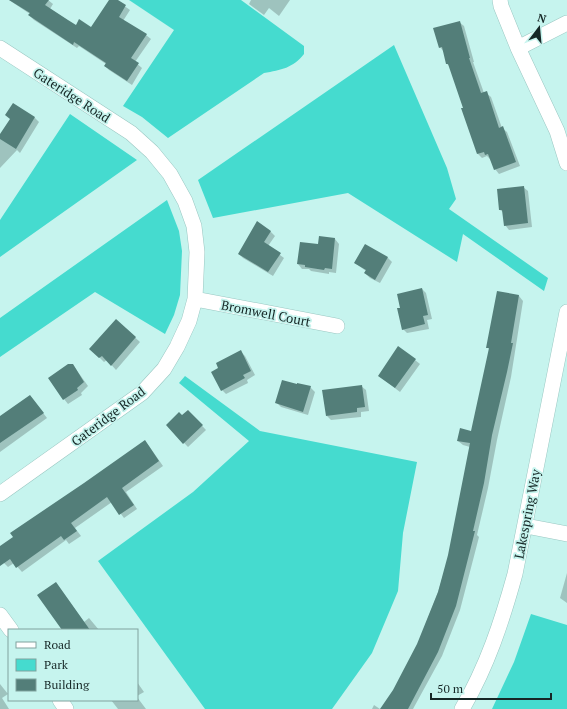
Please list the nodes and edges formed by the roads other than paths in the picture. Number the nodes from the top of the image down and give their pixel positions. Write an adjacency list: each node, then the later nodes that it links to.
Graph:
1 (500, 0): 3 (street)
2 (567, 23): 3 (street)
3 (518, 48): 5 (street)
4 (1, 51): 6 (street, Gateridge Road)
5 (567, 163)
6 (195, 299): 8 (street, Bromwell Court); 9 (street, Gateridge Road)
7 (567, 312): 10 (street, Lakespring Way)
8 (338, 326)
9 (0, 494)
10 (526, 526): 11 (street); 14 (street, Lakespring Way)
11 (567, 534)
12 (0, 615): 13 (street)
13 (10, 629)
14 (462, 709)

